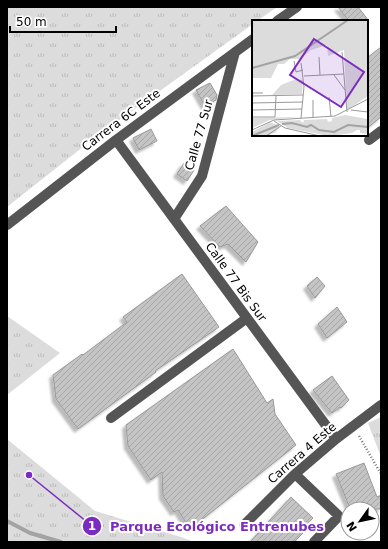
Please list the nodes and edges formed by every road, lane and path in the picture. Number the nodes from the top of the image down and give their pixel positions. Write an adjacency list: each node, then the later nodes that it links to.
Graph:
1 (297, 7): 2 (street)
2 (279, 20)
3 (252, 40): 4 (street, Carrera 6C Este)
4 (235, 52): 6 (street, Carrera 6C Este); 8 (street, Calle 77 Sur)
5 (381, 131): 7 (street)
6 (116, 140): 8 (street, Calle 77 Bis Sur); 9 (street, Carrera 6C Este)
7 (369, 140)
8 (174, 219): 10 (street, Calle 77 Bis Sur)
9 (7, 225)
10 (247, 318): 12 (street); 14 (street, Calle 77 Bis Sur)
11 (381, 405): 13 (street, Carrera 4 Este)
12 (111, 418)
13 (353, 426): 14 (street, Carrera 4 Este); 16 (path)
14 (336, 439): 15 (street, Carrera 4 Este)
15 (294, 474): 17 (street, Carrera 4 Este); 18 (street)
16 (381, 474)
17 (244, 525)
18 (314, 542)

